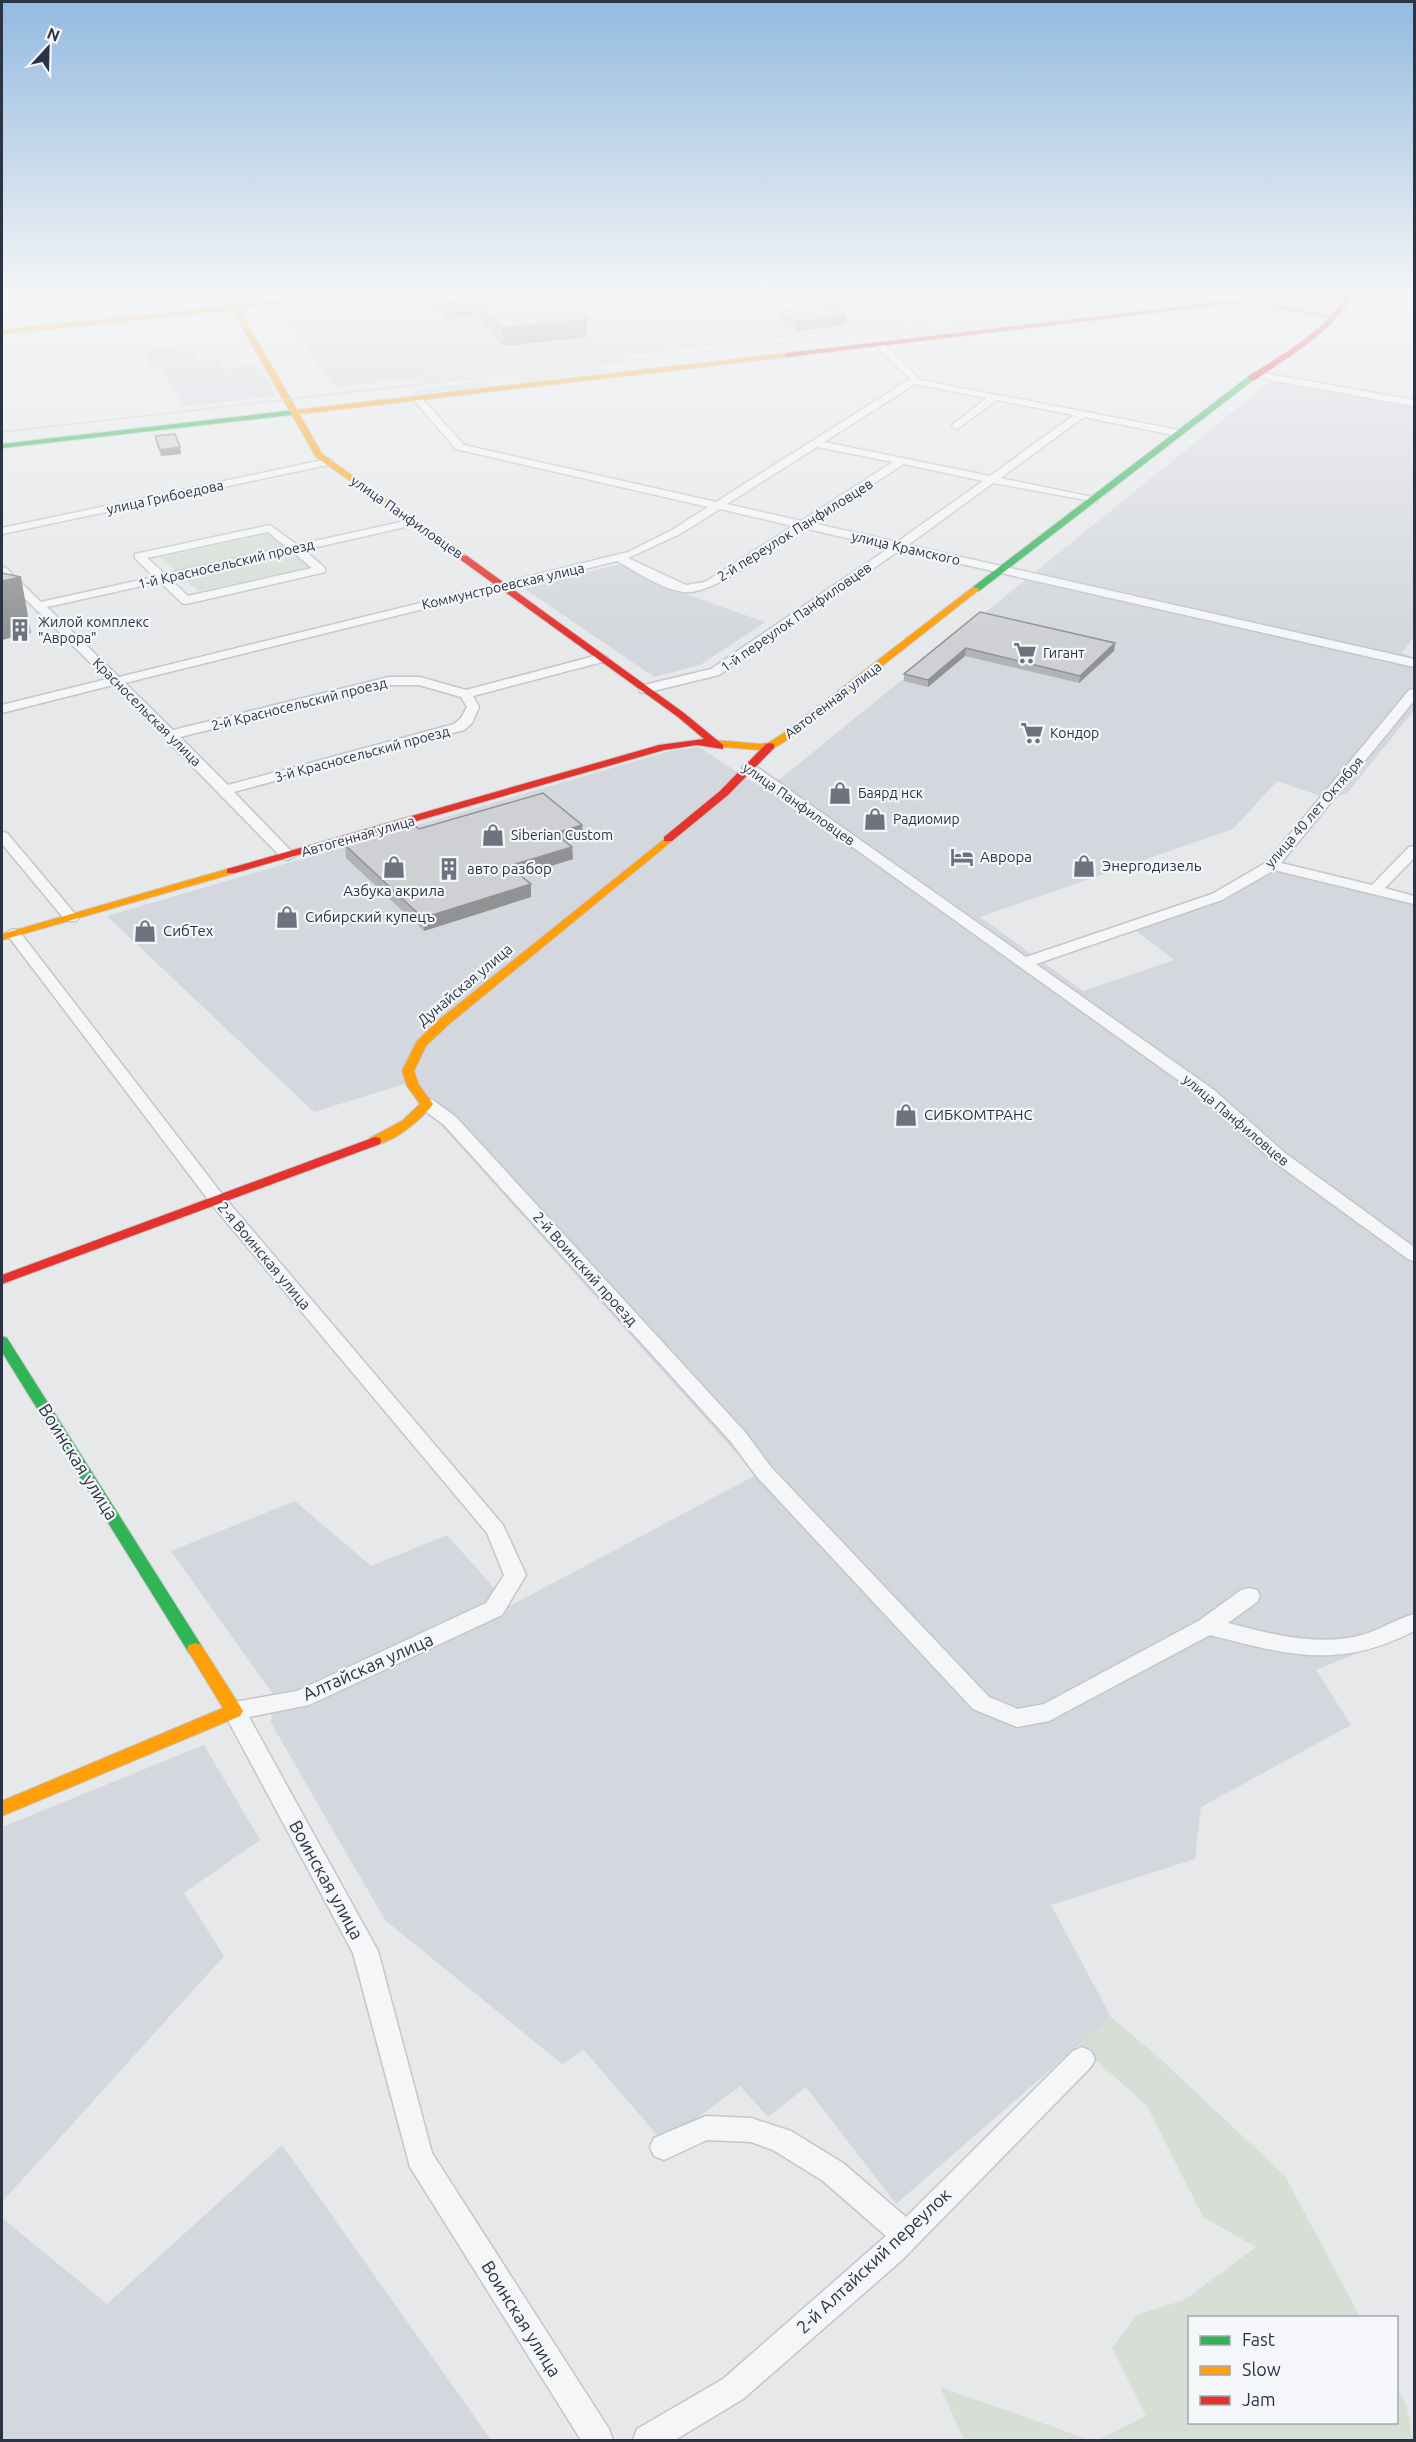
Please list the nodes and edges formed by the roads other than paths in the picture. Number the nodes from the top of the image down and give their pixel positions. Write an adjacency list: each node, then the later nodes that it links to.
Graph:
1 (293, 409): 8 (street, улица Панфиловцев)
2 (321, 409): 8 (street)
3 (427, 409): 18 (street, улица Крамского)
4 (868, 409): 12 (street, Коммунстроевская улица)
5 (980, 409): 10 (street)
6 (1055, 409): 9 (street)
7 (1211, 409): 11 (street, Автогенная улица)
8 (295, 412): 13 (street); 15 (street, улица Панфиловцев)
9 (1082, 414): 11 (street); 16 (street, 1-й переулок Панфиловцев)
10 (957, 426)
11 (1179, 433): 17 (street, Автогенная улица)
12 (814, 443): 14 (street); 18 (street, Коммунстроевская улица)
13 (2, 446)
14 (902, 461): 16 (street); 20 (street, 2-й переулок Панфиловцев)
15 (328, 462): 19 (street, улица Панфиловцев); 21 (street, улица Грибоедова)
16 (990, 479): 17 (street); 22 (street, 1-й переулок Панфиловцев)
17 (1093, 500): 25 (street, Автогенная улица)
18 (716, 505): 20 (street, улица Крамского); 24 (street, Коммунстроевская улица)
19 (414, 522): 23 (street, 1-й Красносельский проезд); 28 (street, улица Панфиловцев)
20 (805, 525): 22 (street, улица Крамского); 24 (street, 2-й переулок Панфиловцев)
21 (2, 531)
22 (899, 546): 25 (street, улица Крамского); 33 (street, 1-й переулок Панфиловцев)
23 (296, 549): 27 (street, 1-й Красносельский проезд); 27 (street); 27 (street)
24 (619, 558): 28 (street, Коммунстроевская улица)
25 (1001, 569): 31 (street, улица Крамского); 39 (street, Автогенная улица)
26 (2, 570): 29 (street, Красносельская улица)
27 (163, 578): 29 (street, 1-й Красносельский проезд)
28 (502, 585): 30 (street, улица Панфиловцев); 32 (street, Коммунстроевская улица)
29 (38, 606): 32 (street, Красносельская улица)
30 (602, 658): 33 (street, улица Панфиловцев); 35 (street)
31 (1414, 663)
32 (117, 681): 36 (street, Коммунстроевская улица); 37 (street, Красносельская улица)
33 (645, 689): 38 (street, улица Панфиловцев)
34 (1414, 693): 45 (street, улица 40 лет Октября)
35 (466, 694): 37 (street, 2-й Красносельский проезд); 41 (street, 3-й Красносельский проезд)
36 (2, 709)
37 (170, 735): 41 (street, Красносельская улица)
38 (716, 744): 39 (street, Автогенная улица); 40 (street, улица Панфиловцев); 44 (street, Автогенная улица)
39 (770, 746): 40 (street, Дунайская улица)
40 (740, 762): 50 (street, улица Панфиловцев); 51 (street, Дунайская улица)
41 (226, 790): 44 (street, Красносельская улица)
42 (2, 836): 48 (street)
43 (1414, 850): 46 (street)
44 (288, 856): 48 (street, Автогенная улица)
45 (1272, 865): 46 (street); 50 (street, улица 40 лет Октября)
46 (1375, 890): 47 (street)
47 (1414, 900)
48 (71, 918): 49 (street, Автогенная улица)
49 (8, 936): 52 (street, 2-я Воинская улица)
50 (1024, 963): 53 (street, улица Панфиловцев)
51 (427, 1104): 52 (street); 59 (street, 2-й Воинский проезд)
52 (219, 1202): 54 (street); 56 (street, 2-я Воинская улица)
53 (1414, 1255)
54 (2, 1280)
55 (2, 1341): 60 (street, Воинская улица)
56 (514, 1575): 60 (street, Алтайская улица)
57 (1249, 1596): 59 (street, 2-й Воинский проезд)
58 (1414, 1622): 59 (street)
59 (1208, 1626)
60 (234, 1711): 61 (street, Алтайская улица); 65 (street, Воинская улица)
61 (2, 1809)
62 (1082, 2059): 64 (street, 2-й Алтайский переулок)
63 (664, 2147): 64 (street)
64 (906, 2235): 66 (street, 2-й Алтайский переулок)
65 (598, 2440)
66 (648, 2440)

